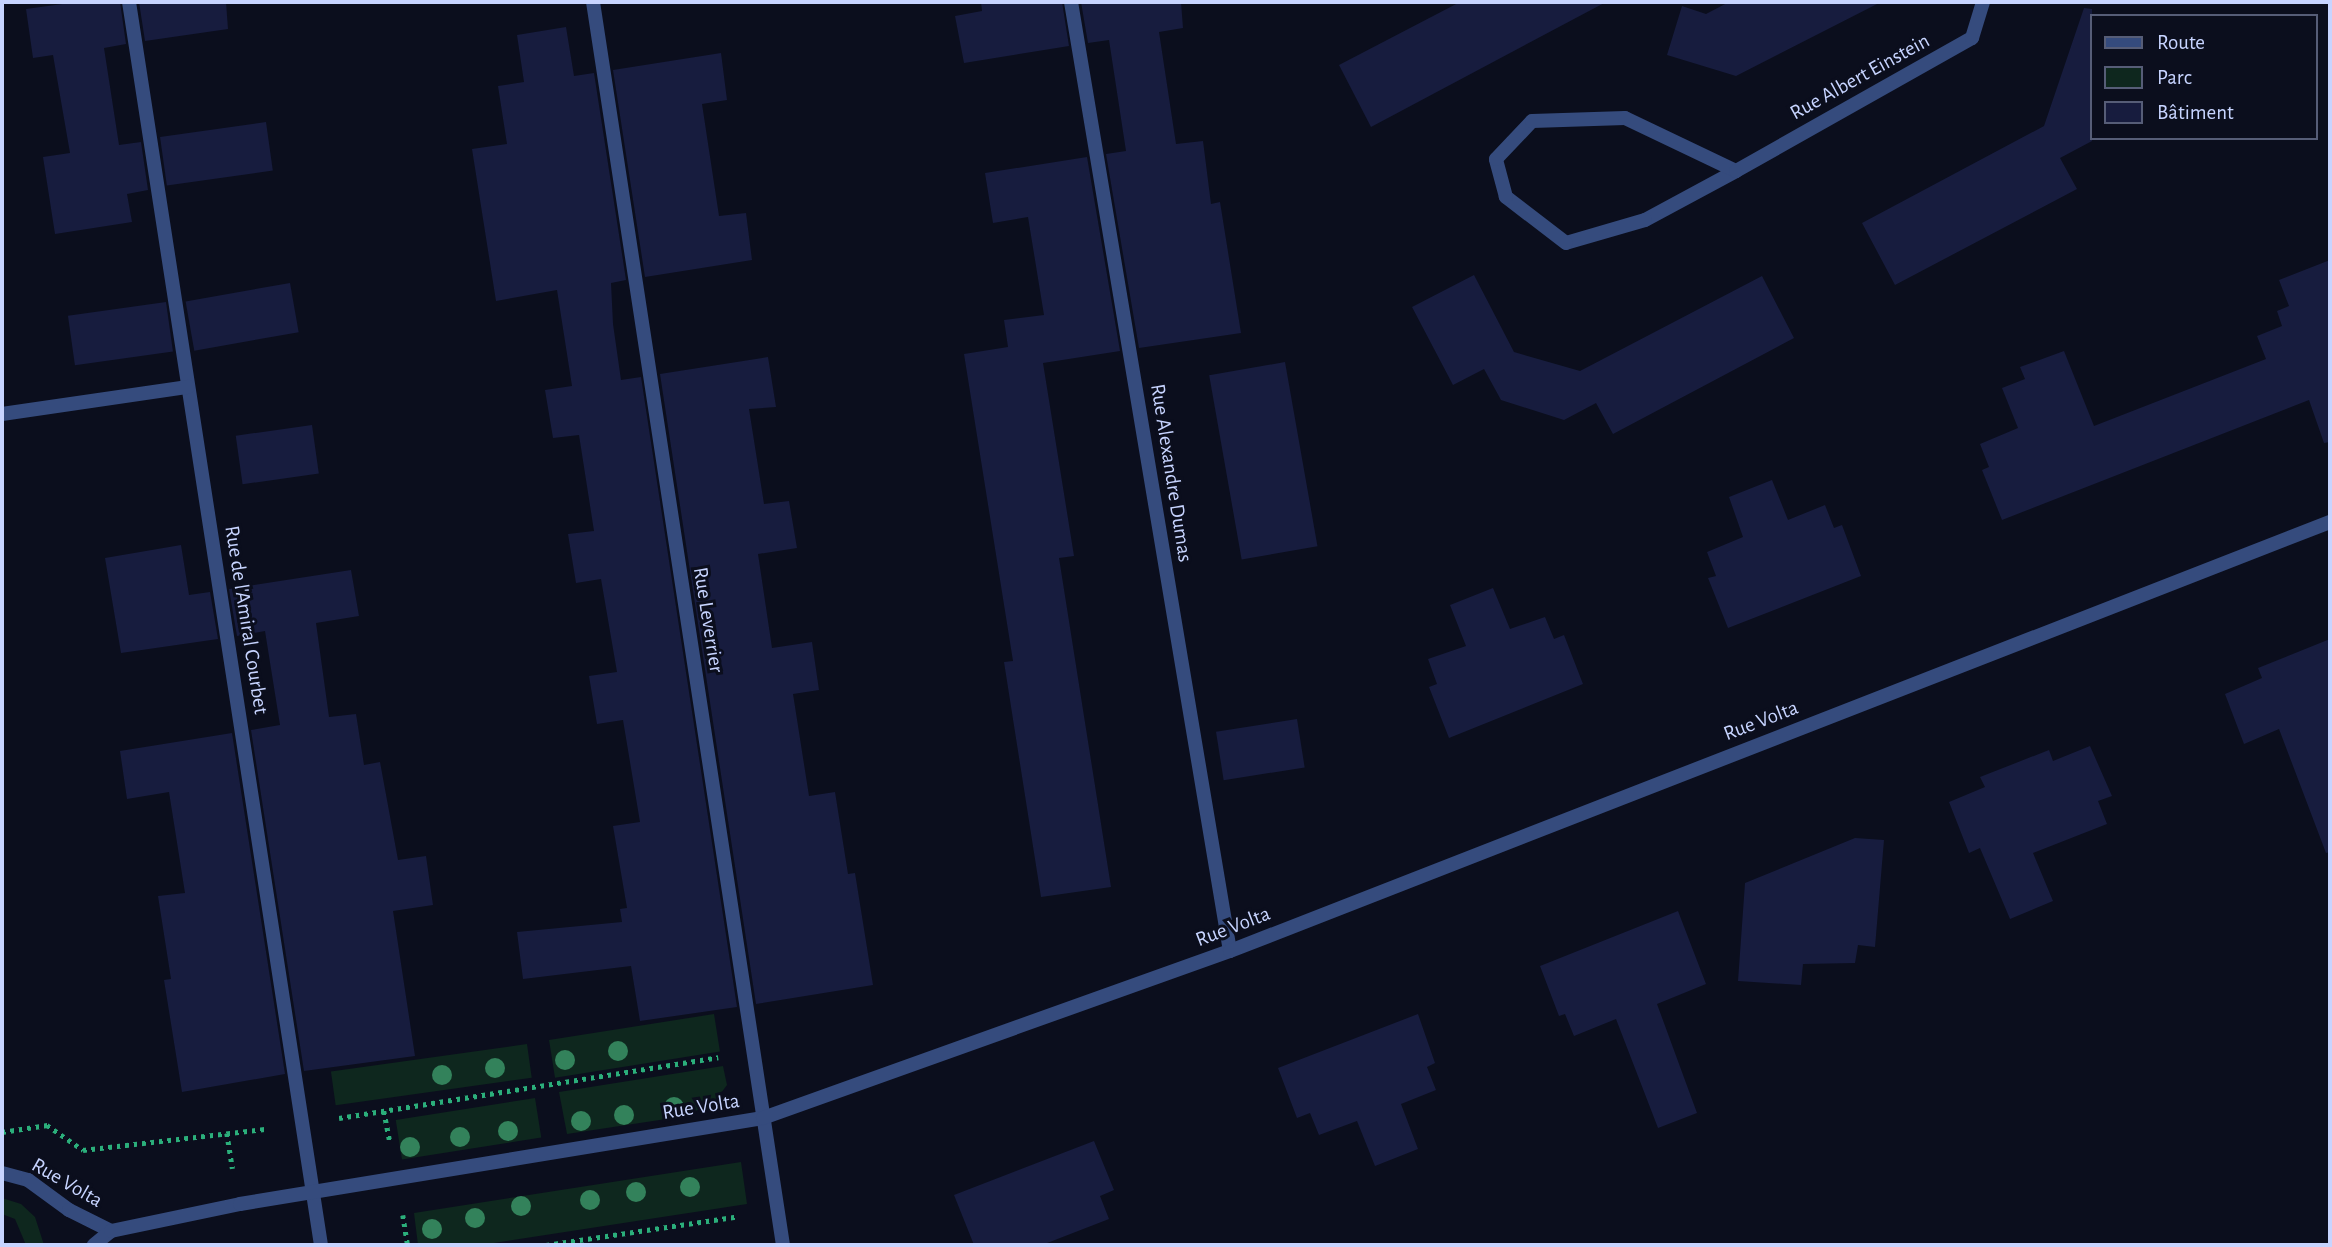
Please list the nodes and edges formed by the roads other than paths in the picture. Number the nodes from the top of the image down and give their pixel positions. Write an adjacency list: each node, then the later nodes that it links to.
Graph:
1 (129, 2): 6 (street, Rue de l'Amiral Courbet)
2 (593, 2): 10 (street, Rue Leverrier)
3 (1071, 2): 9 (street, Rue Alexandre Dumas)
4 (1983, 2): 5 (street, Rue Albert Einstein)
5 (1736, 171): 5 (street, Rue Albert Einstein)
6 (188, 387): 7 (street); 12 (street, Rue de l'Amiral Courbet)
7 (2, 414)
8 (2330, 522): 9 (street, Rue Volta)
9 (1230, 951): 10 (street, Rue Volta)
10 (763, 1118): 12 (street, Rue Volta); 16 (street, Rue Leverrier)
11 (2, 1173): 13 (street, Rue Volta)
12 (313, 1192): 13 (street, Rue Volta); 15 (street, Rue de l'Amiral Courbet)
13 (111, 1231): 14 (street, Rue Volta)
14 (94, 1245)
15 (321, 1245)
16 (783, 1245)

